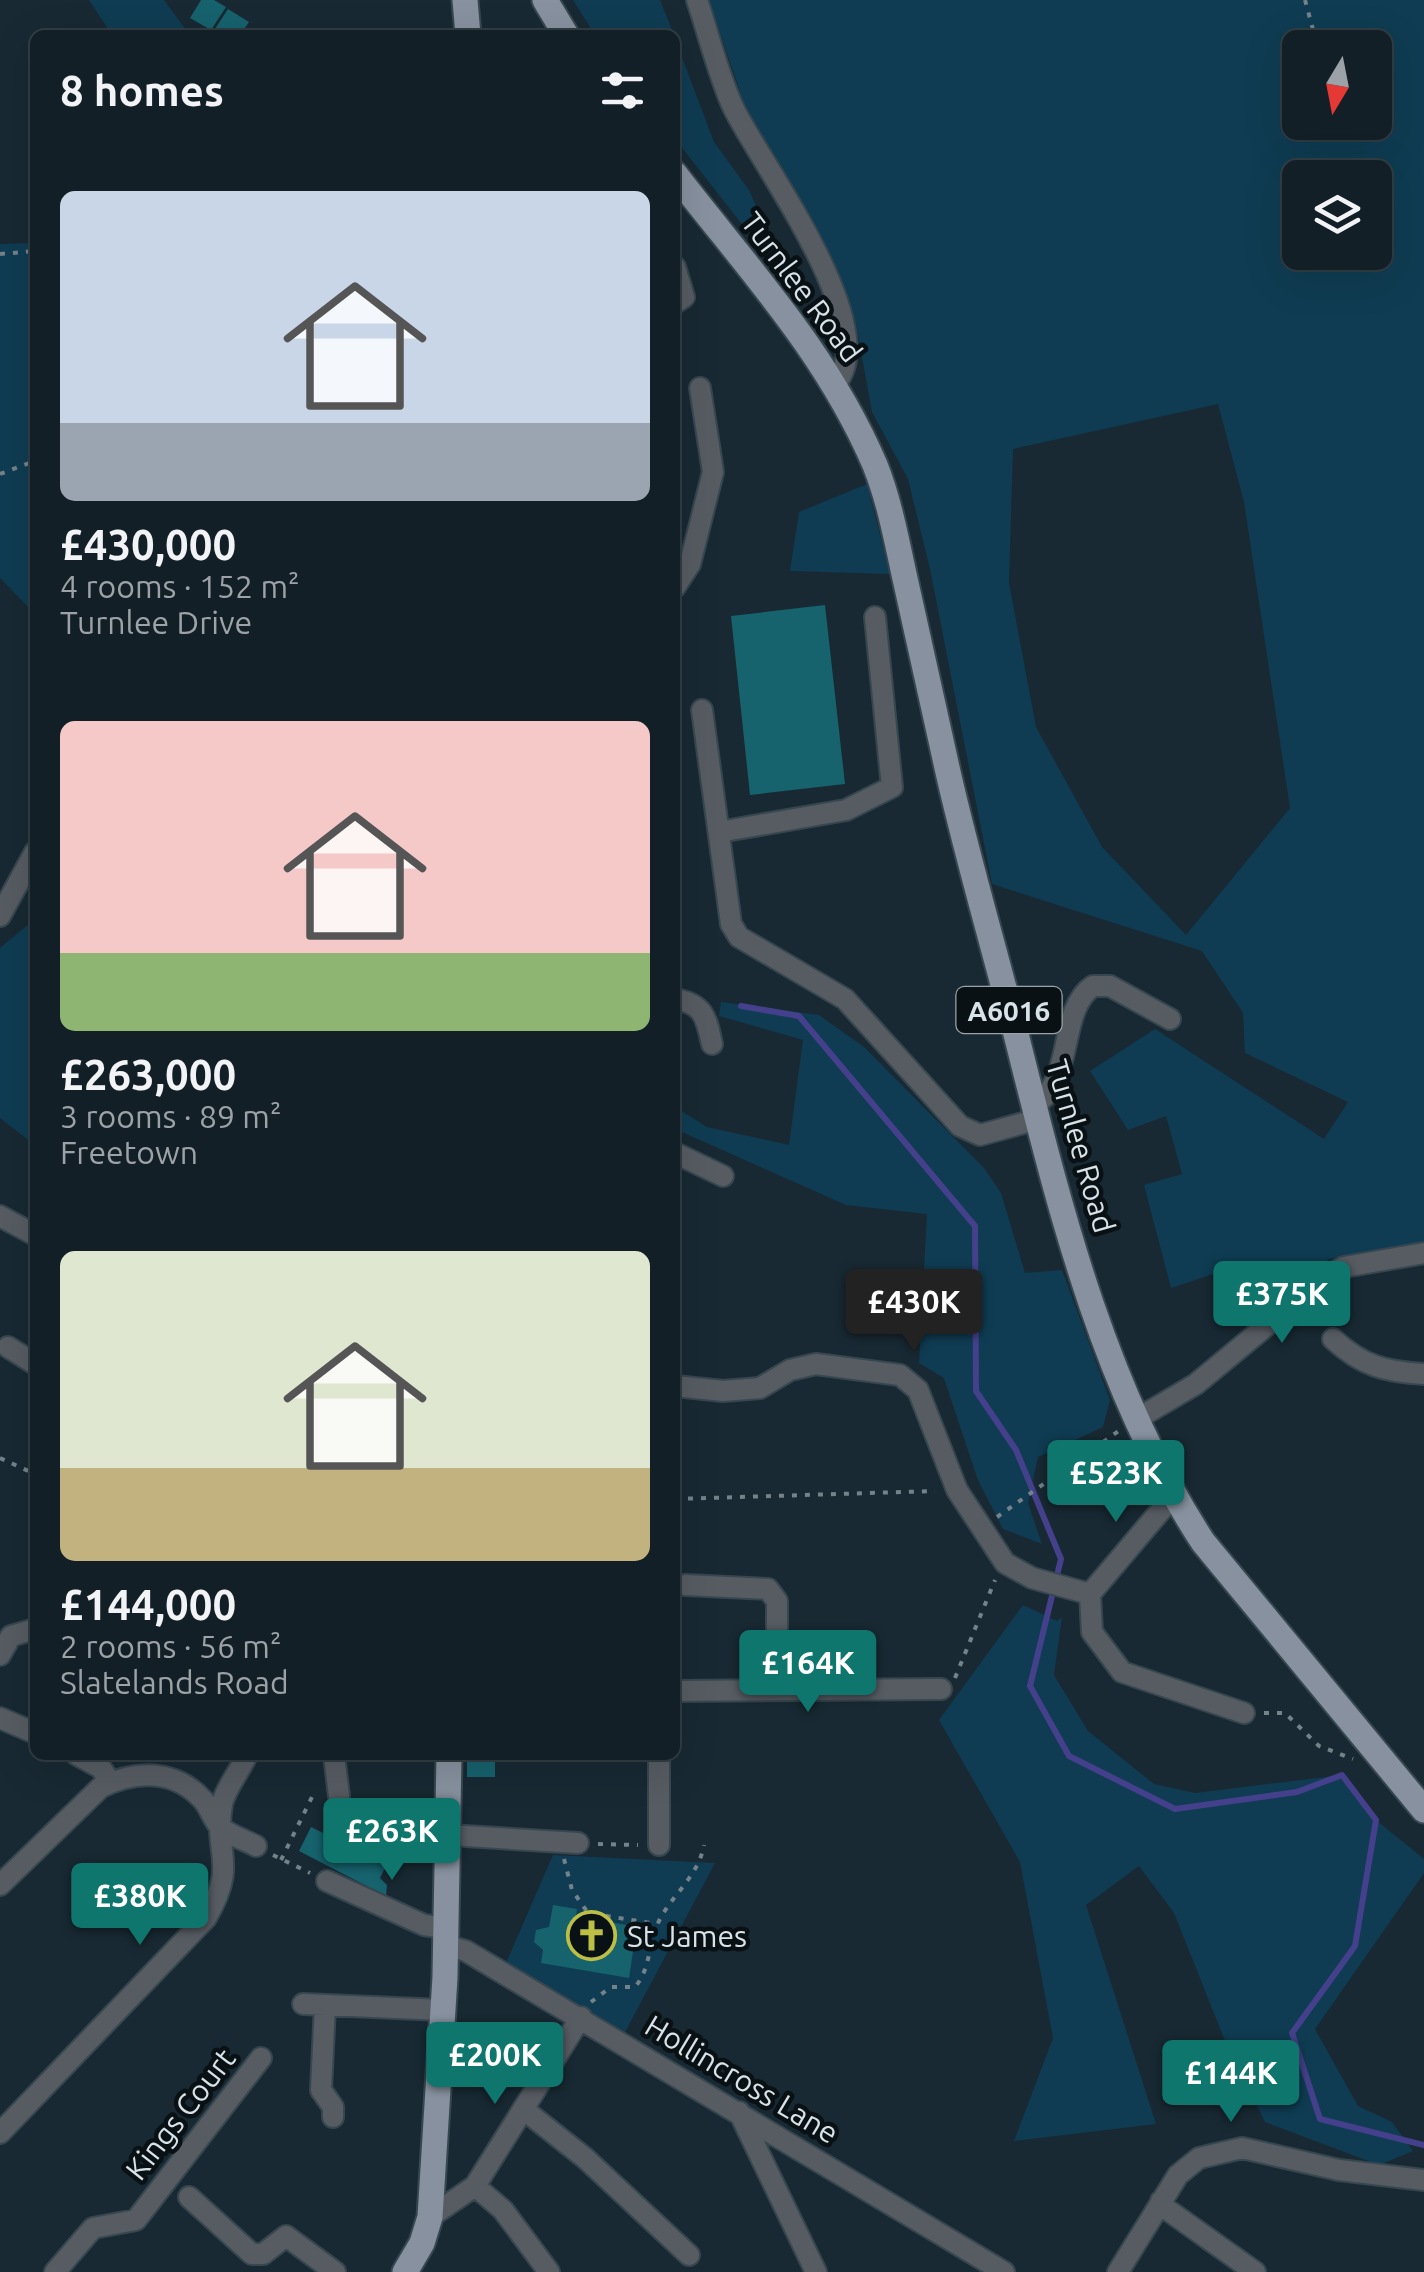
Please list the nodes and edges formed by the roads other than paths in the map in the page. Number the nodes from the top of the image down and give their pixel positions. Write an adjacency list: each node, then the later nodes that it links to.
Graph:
1 (465, 0): 4 (main road)
2 (545, 0): 5 (main road)
3 (698, 0): 7 (street)
4 (468, 30)
5 (563, 30)
6 (680, 180): 7 (main road, Turnlee Road / A6016)
7 (835, 384): 18 (main road, Turnlee Road / A6016)
8 (700, 388): 9 (street)
9 (680, 579)
10 (875, 617): 12 (street)
11 (702, 710): 12 (street)
12 (719, 832): 18 (street)
13 (30, 861): 14 (street)
14 (0, 916)
15 (680, 1000): 17 (street)
16 (1170, 1019): 18 (street)
17 (712, 1044)
18 (1036, 1112): 29 (main road, Turnlee Road / A6016)
19 (680, 1156): 20 (street)
20 (723, 1176)
21 (0, 1216): 22 (street)
22 (30, 1232)
23 (1424, 1253): 29 (street)
24 (1333, 1339): 27 (street)
25 (8, 1347): 26 (street)
26 (30, 1361)
27 (1424, 1374)
28 (680, 1387): 32 (street)
29 (1135, 1420): 30 (main road, Turnlee Road / A6016)
30 (1173, 1496): 32 (street); 49 (main road, Turnlee Road / A6016)
31 (686, 1585): 36 (street)
32 (1080, 1592): 38 (street)
33 (30, 1631): 34 (street)
34 (0, 1655)
35 (940, 1689): 36 (street)
36 (777, 1690): 37 (street)
37 (680, 1692)
38 (1244, 1713)
39 (0, 1718): 40 (street)
40 (30, 1731)
41 (86, 1760): 47 (street)
42 (244, 1760): 50 (street)
43 (335, 1760): 48 (street)
44 (449, 1760): 51 (main road)
45 (659, 1760): 53 (street)
46 (151, 1764): 47 (street); 50 (street)
47 (116, 1779): 56 (street)
48 (339, 1796)
49 (1424, 1810)
50 (220, 1827): 54 (street); 66 (street)
51 (449, 1835): 52 (street); 57 (main road)
52 (570, 1842)
53 (659, 1845)
54 (256, 1846)
55 (327, 1880): 57 (street, Hollincross Lane)
56 (0, 1885)
57 (445, 1937): 60 (main road); 61 (street, Hollincross Lane)
58 (303, 2004): 59 (street)
59 (325, 2005): 60 (street); 65 (street)
60 (443, 2010): 71 (main road)
61 (581, 2017): 63 (street); 64 (street, Hollincross Lane)
62 (261, 2058): 74 (street, Kings Court)
63 (523, 2110): 68 (street); 72 (street)
64 (739, 2112): 77 (street); 78 (street, Hollincross Lane)
65 (333, 2117)
66 (0, 2133)
67 (1424, 2180): 70 (street)
68 (475, 2186): 71 (street); 76 (street)
69 (189, 2198): 75 (street)
70 (1162, 2201): 79 (street); 80 (street)
71 (430, 2217): 73 (main road)
72 (688, 2255)
73 (409, 2270)
74 (55, 2272)
75 (334, 2272)
76 (548, 2272)
77 (816, 2272)
78 (1004, 2272)
79 (1118, 2272)
80 (1254, 2272)

